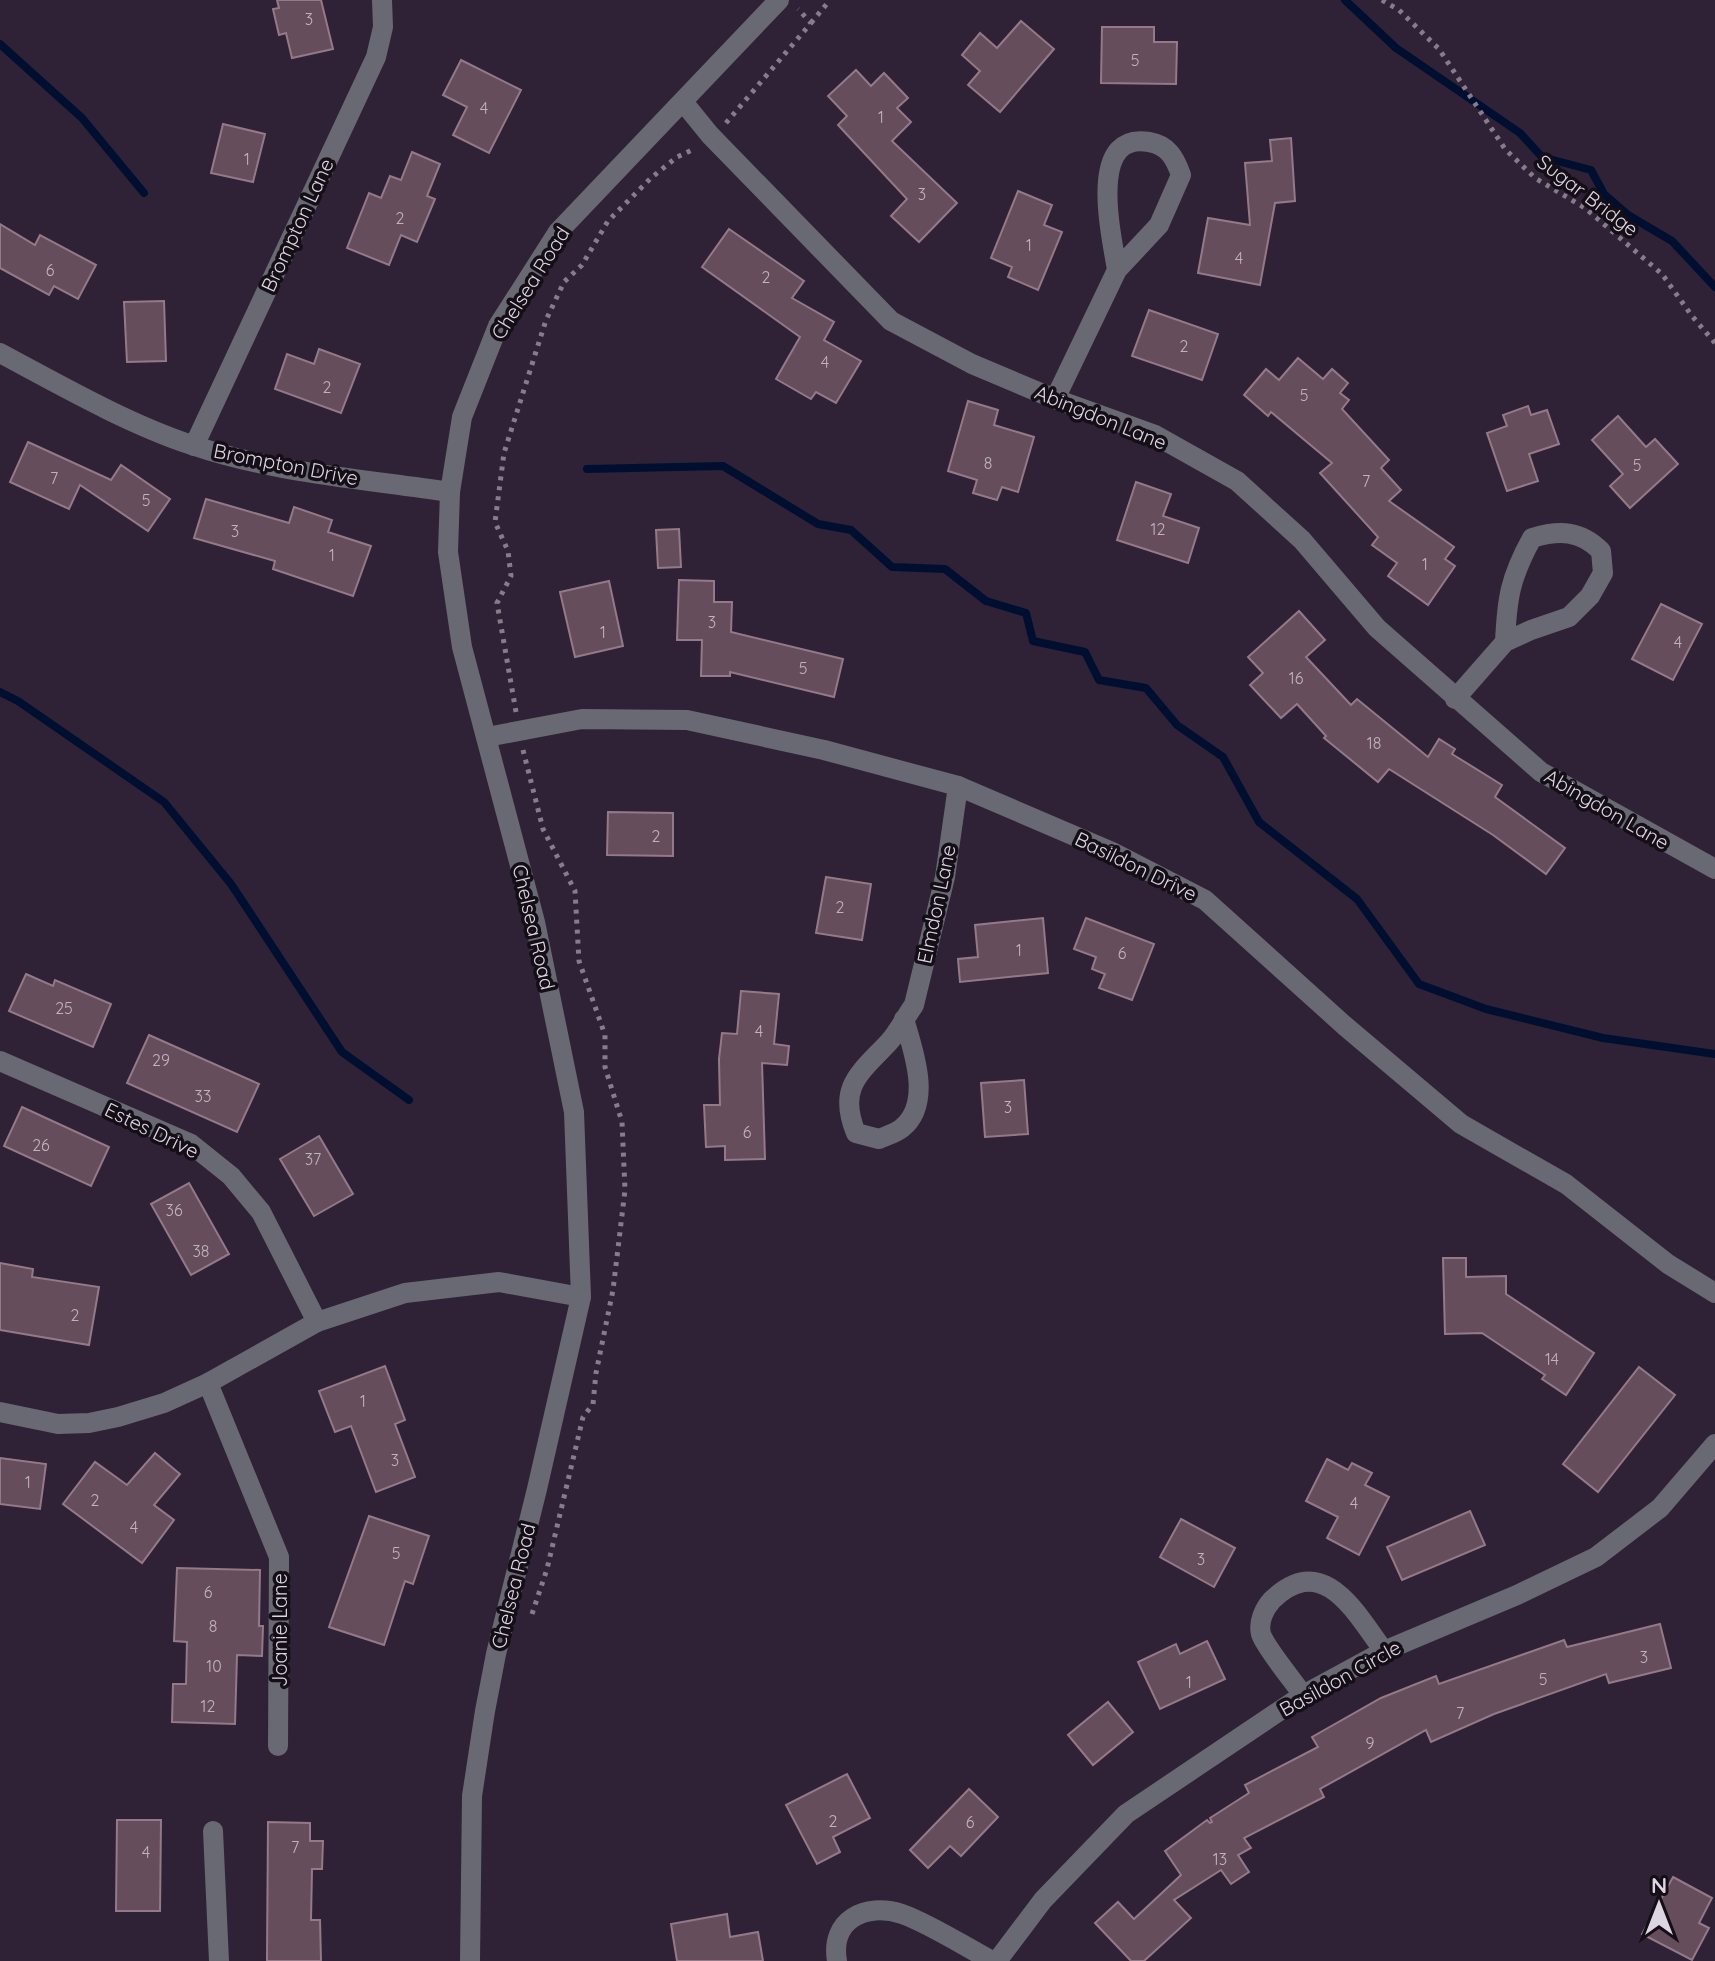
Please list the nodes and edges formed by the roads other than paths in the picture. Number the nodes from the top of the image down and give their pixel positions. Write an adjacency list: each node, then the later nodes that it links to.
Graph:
1 (382, 0): 7 (street, Brompton Lane)
2 (787, 3): 3 (street, Chelsea Road)
3 (684, 103): 6 (street, Abingdon Lane); 8 (street, Chelsea Road)
4 (1117, 270): 4 (street); 6 (street)
5 (0, 353): 7 (street, Brompton Drive)
6 (1055, 399): 10 (street, Abingdon Lane)
7 (194, 446): 8 (street, Brompton Drive)
8 (450, 492): 11 (street, Chelsea Road)
9 (1505, 642): 9 (street); 10 (street)
10 (1455, 699): 13 (street, Abingdon Lane)
11 (487, 737): 12 (street, Basildon Drive); 17 (street, Chelsea Road)
12 (958, 786): 14 (street, Elmdon Lane); 16 (street, Basildon Drive)
13 (1715, 869)
14 (904, 1019): 14 (street, Elmdon Lane)
15 (0, 1061): 18 (street, Estes Drive)
16 (1715, 1293)
17 (581, 1297): 18 (street); 27 (street, Chelsea Road)
18 (317, 1322): 19 (street)
19 (208, 1383): 20 (street); 24 (street, Joanie Lane)
20 (0, 1412)
21 (1715, 1444): 22 (street, Basildon Circle)
22 (1384, 1651): 23 (street, Basildon Circle); 23 (street)
23 (1303, 1695): 29 (street, Basildon Circle)
24 (278, 1746)
25 (213, 1831): 26 (street)
26 (219, 1961)
27 (470, 1961)
28 (837, 1961): 29 (street)
29 (994, 1961)

